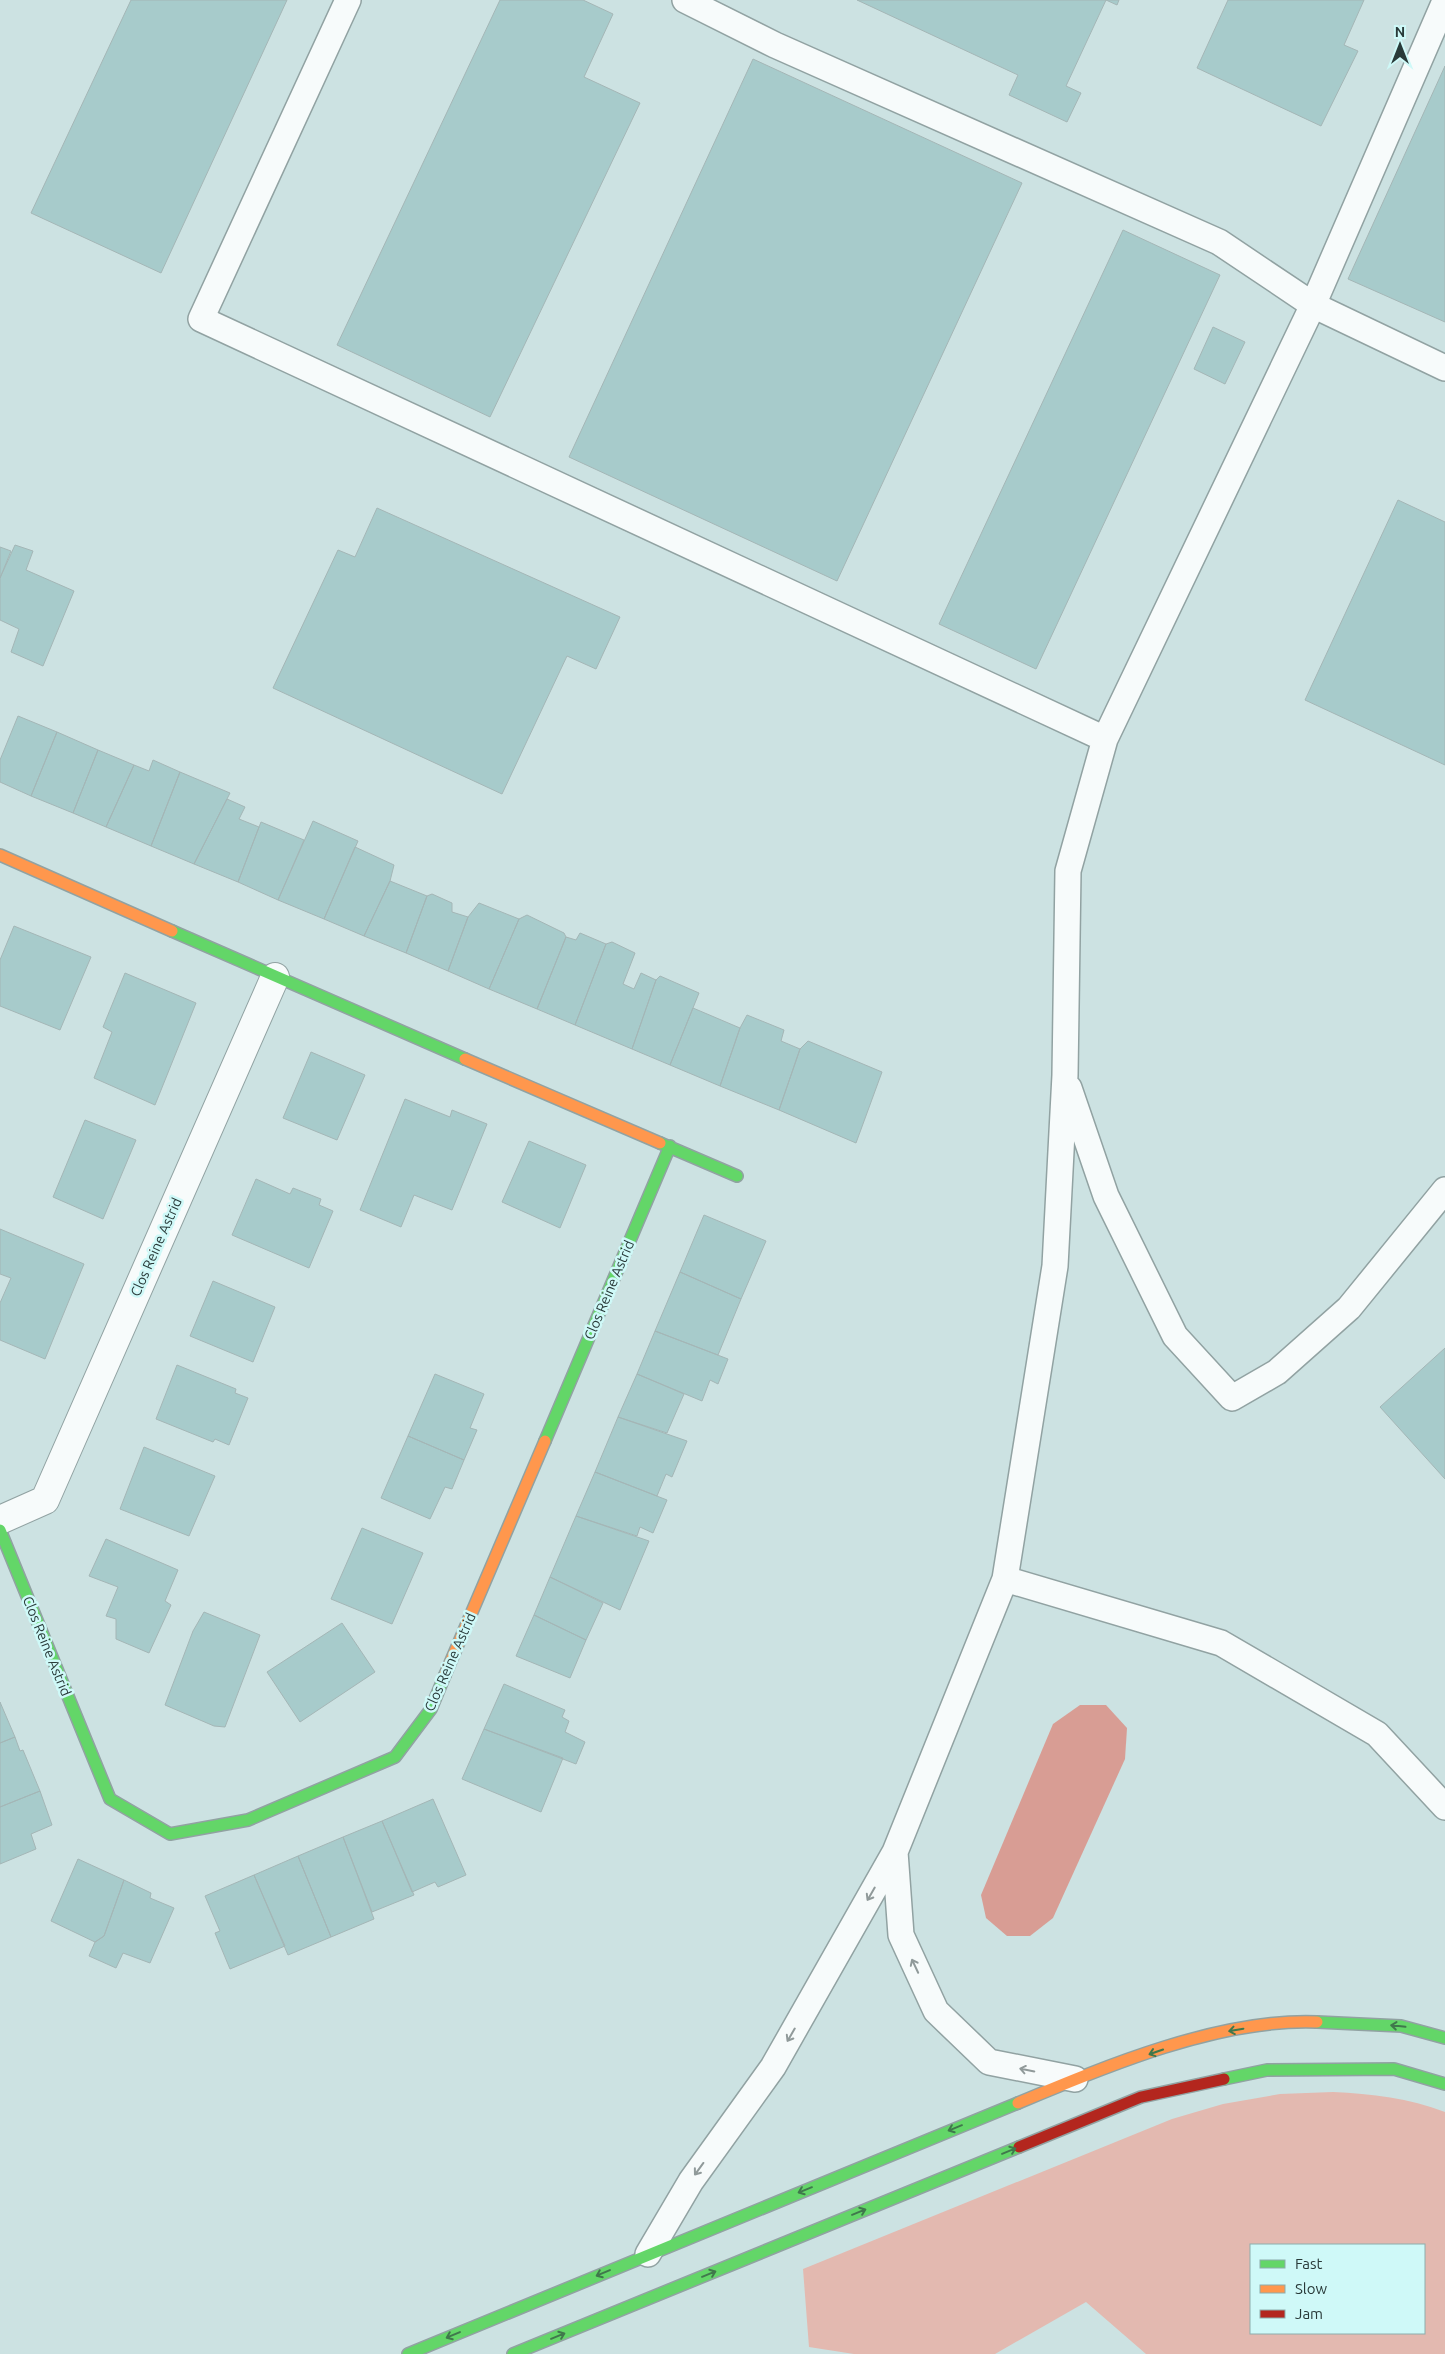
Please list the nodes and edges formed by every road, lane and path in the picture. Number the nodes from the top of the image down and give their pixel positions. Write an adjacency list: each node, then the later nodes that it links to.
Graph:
1 (348, 0): 6 (lane)
2 (685, 0): 4 (lane)
3 (1445, 1): 4 (lane)
4 (1313, 305): 5 (lane); 6 (lane)
5 (1445, 368)
6 (1105, 740): 9 (lane)
7 (0, 855): 8 (main road)
8 (276, 977): 10 (main road); 13 (street, Clos Reine Astrid)
9 (1065, 1076): 12 (lane); 15 (lane)
10 (670, 1146): 11 (main road); 14 (main road, Clos Reine Astrid)
11 (737, 1176)
12 (1445, 1190)
13 (0, 1520)
14 (0, 1530)
15 (1006, 1579): 16 (lane); 17 (lane)
16 (1445, 1807)
17 (895, 1852): 19 (lane, one-way to 17); 21 (lane, one-way to 21)
18 (1445, 2038): 19 (main road, one-way to 19)
19 (1075, 2079): 21 (main road, one-way to 21)
20 (1445, 2084): 23 (main road, one-way to 20)
21 (648, 2254): 22 (main road, one-way to 22)
22 (408, 2354)
23 (513, 2354)

